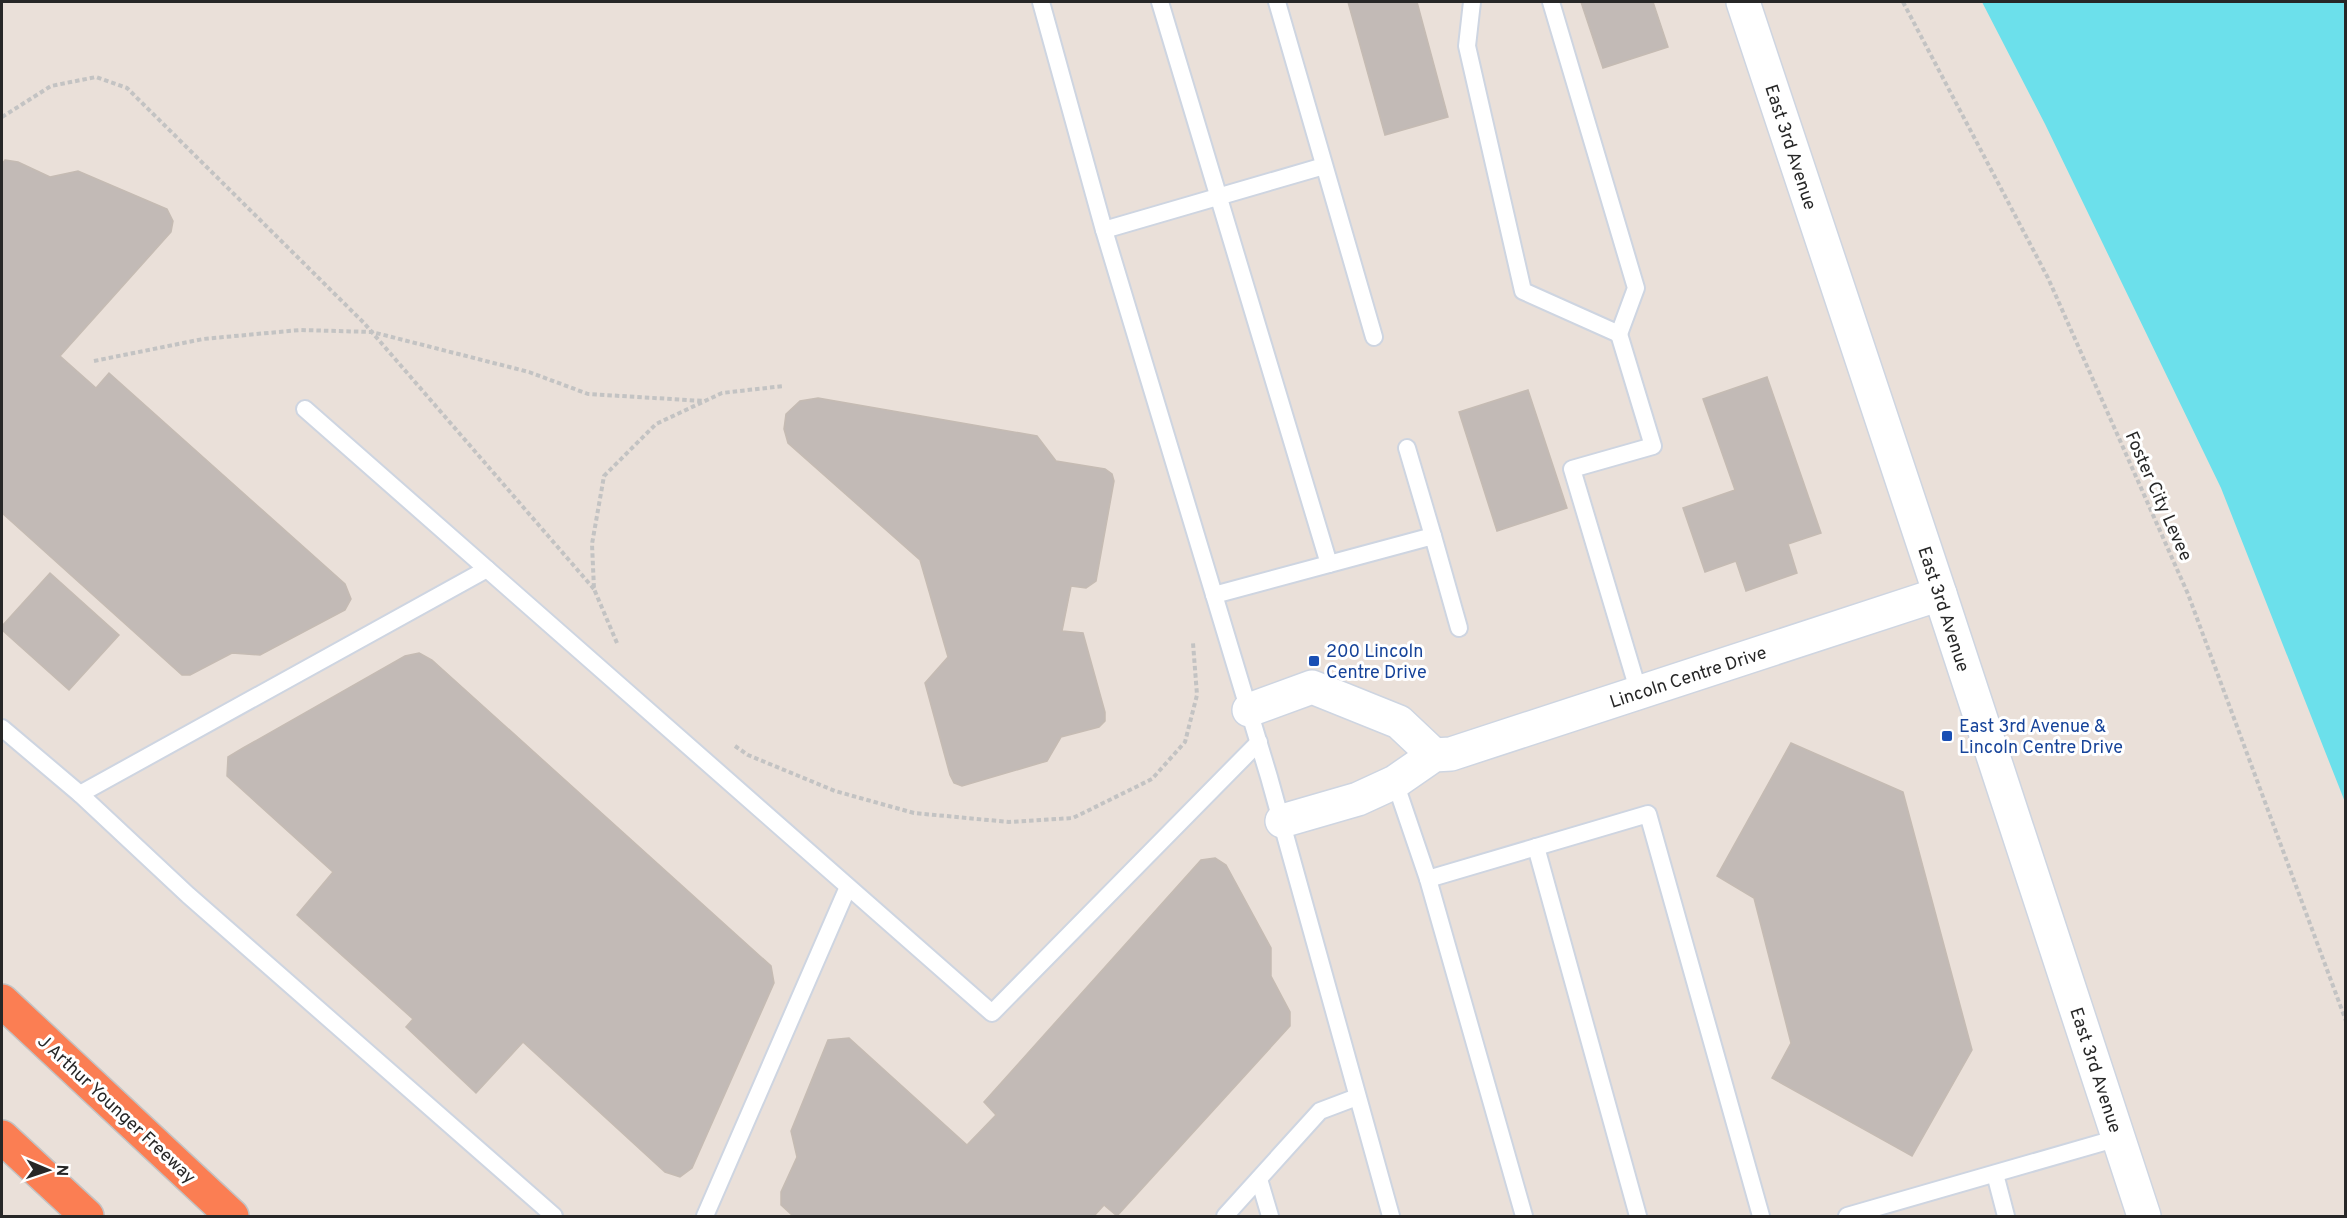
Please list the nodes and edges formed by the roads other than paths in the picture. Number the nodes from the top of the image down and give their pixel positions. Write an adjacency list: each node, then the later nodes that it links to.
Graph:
1 (1041, 2): 9 (lane)
2 (1160, 2): 8 (lane)
3 (1276, 2): 7 (lane)
4 (1472, 2): 10 (lane)
5 (1551, 2): 10 (lane)
6 (1743, 2): 17 (street, East 3rd Avenue)
7 (1324, 166): 8 (lane); 11 (lane)
8 (1217, 197): 9 (lane); 15 (lane)
9 (1104, 230): 18 (lane)
10 (1619, 334): 20 (lane)
11 (1374, 338)
12 (305, 409): 16 (lane)
13 (1407, 448): 14 (lane)
14 (1433, 536): 15 (lane); 19 (lane)
15 (1329, 564): 18 (lane)
16 (487, 570): 26 (lane); 30 (lane)
17 (1940, 594): 20 (street, Lincoln Centre Drive); 34 (street, East 3rd Avenue)
18 (1214, 595): 21 (lane)
19 (1459, 628)
20 (1639, 693): 24 (street, Lincoln Centre Drive)
21 (1249, 710): 23 (lane); 24 (street)
22 (2, 728): 26 (lane)
23 (1259, 742): 27 (lane); 30 (lane)
24 (1434, 755): 25 (street, Lincoln Centre Drive)
25 (1395, 782): 27 (street, Lincoln Centre Drive); 29 (lane)
26 (80, 794): 39 (lane)
27 (1282, 821): 32 (lane)
28 (1536, 847): 29 (lane); 45 (lane); 46 (lane)
29 (1428, 879): 44 (lane)
30 (848, 887): 40 (lane)
31 (2, 1001): 38 (highway, J Arthur Younger Freeway)
32 (1358, 1097): 36 (lane); 43 (lane)
33 (2, 1137): 37 (highway)
34 (2118, 1138): 35 (lane); 49 (street, East 3rd Avenue)
35 (1995, 1174): 47 (lane); 48 (lane)
36 (1259, 1179): 41 (lane); 42 (lane)
37 (87, 1216)
38 (232, 1216)
39 (554, 1216)
40 (705, 1216)
41 (1225, 1216)
42 (1270, 1216)
43 (1391, 1216)
44 (1524, 1216)
45 (1638, 1216)
46 (1761, 1216)
47 (1847, 1216)
48 (2006, 1216)
49 (2144, 1216)

